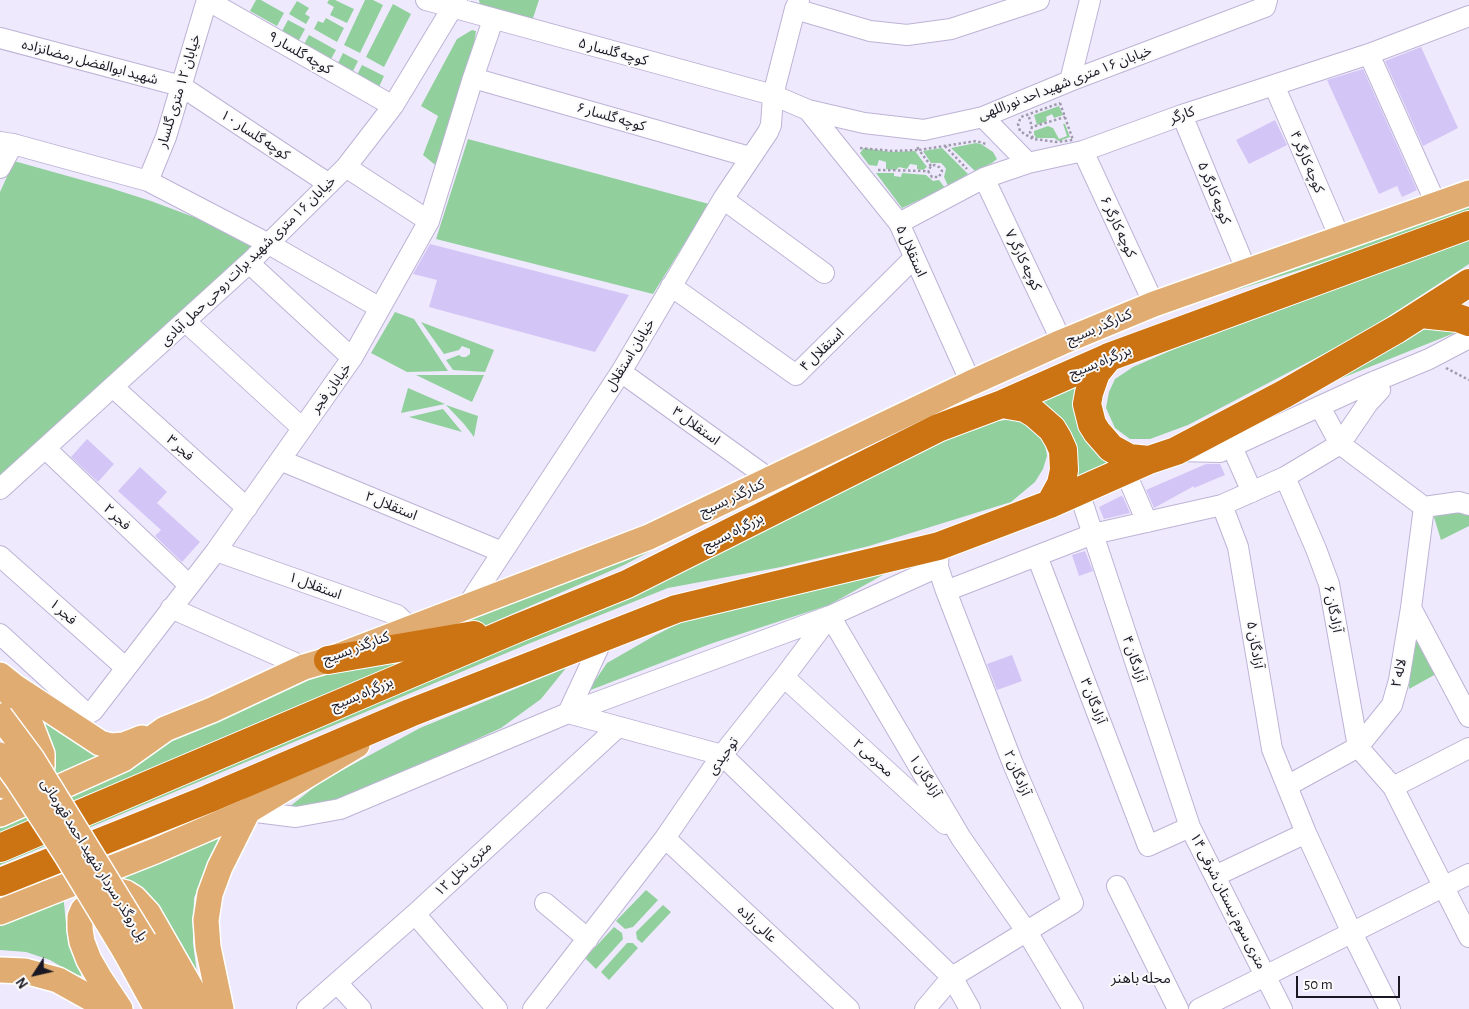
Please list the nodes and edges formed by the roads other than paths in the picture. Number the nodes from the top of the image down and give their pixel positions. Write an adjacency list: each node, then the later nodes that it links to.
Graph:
1 (208, 0): 15 (street, خیابان ۱۲ متری گلسار); 17 (street, کوچه گلسار ۹)
2 (426, 0): 6 (street, کوچه گلسار ۵)
3 (1039, 0): 7 (street)
4 (1090, 0): 13 (street)
5 (1266, 3): 13 (street, خیابان ۱۶ متری شهید احد نوراللهی)
6 (455, 4): 8 (street, کوچه گلسار ۵); 17 (street, خیابان ۱۶ متری شهید برات روحی حمل آبادی)
7 (797, 4): 16 (street, خیابان استقلال)
8 (493, 20): 12 (street, خیابان فجر); 16 (street, کوچه گلسار ۵)
9 (1467, 23): 11 (street, کارگر)
10 (0, 38): 15 (street, شهید ابوالفضل رمضانزاده)
11 (1369, 54): 14 (street, کارگر); 32 (street)
12 (473, 78): 23 (street, کوچه گلسار ۶); 33 (street, خیابان فجر)
13 (1070, 81): 20 (street, خیابان ۱۶ متری شهید احد نوراللهی)
14 (1274, 85): 19 (street, کارگر); 36 (street, کوچه کارگر ۴)
15 (181, 86): 28 (street, خیابان ۱۲ متری گلسار); 29 (street, کوچه گلسار ۱۰)
16 (773, 95): 18 (street, خیابان ۱۶ متری شهید احد نوراللهی); 23 (street, خیابان استقلال)
17 (393, 106): 25 (street, خیابان ۱۶ متری شهید برات روحی حمل آبادی)
18 (808, 110): 20 (street, خیابان ۱۶ متری شهید احد نوراللهی); 34 (street, استقلال ۵)
19 (1182, 115): 22 (street, کارگر); 40 (street, کوچه کارگر ۵)
20 (983, 117): 24 (street)
21 (6, 143): 26 (street); 28 (street)
22 (1083, 151): 24 (street, کارگر); 44 (street, کوچه کارگر ۶)
23 (750, 157): 31 (street, خیابان استقلال)
24 (1028, 163): 27 (street, کارگر)
25 (346, 167): 29 (street, خیابان ۱۶ متری شهید برات روحی حمل آبادی); 33 (street)
26 (0, 168)
27 (976, 174): 34 (street, کارگر); 50 (street, کوچه کارگر ۷)
28 (148, 181): 37 (street)
29 (329, 184): 37 (street, خیابان ۱۶ متری شهید برات روحی حمل آبادی)
30 (1469, 193): 32 (main road, کنارگذر بسیج)
31 (723, 199): 41 (street); 43 (street, خیابان استقلال)
32 (1437, 206): 36 (main road, کنارگذر بسیج)
33 (429, 221): 45 (street, خیابان فجر)
34 (899, 223): 38 (street, استقلال ۵)
35 (1469, 225): 51 (highway, بزرگراه بسیج)
36 (1340, 238): 40 (main road, کنارگذر بسیج)
37 (269, 244): 39 (street, خیابان ۱۶ متری شهید برات روحی حمل آبادی); 45 (street)
38 (914, 258): 43 (street, استقلال ۴); 55 (street, استقلال ۵)
39 (249, 263): 47 (street, خیابان ۱۶ متری شهید برات روحی حمل آبادی); 52 (street)
40 (1247, 272): 44 (main road, کنارگذر بسیج)
41 (824, 273)
42 (1469, 283): 46 (highway)
43 (671, 286): 53 (street, خیابان استقلال)
44 (1154, 304): 50 (main road, کنارگذر بسیج)
45 (380, 308): 52 (street, خیابان فجر)
46 (1421, 314): 48 (highway); 63 (highway)
47 (186, 322): 56 (street, خیابان ۱۶ متری شهید برات روحی حمل آبادی); 59 (street)
48 (1469, 322)
49 (1469, 338): 54 (street)
50 (1062, 342): 55 (main road, کنارگذر بسیج)
51 (1109, 357): 57 (highway, بزرگراه بسیج); 65 (highway)
52 (352, 358): 59 (street, خیابان فجر)
53 (621, 372): 67 (street, استقلال ۳); 79 (street, خیابان استقلال)
54 (1375, 381): 58 (street); 60 (street)
55 (971, 383): 67 (main road, کنارگذر بسیج)
56 (114, 388): 62 (street, خیابان ۱۶ متری شهید برات روحی حمل آبادی); 75 (street, فجر ۳)
57 (1002, 404): 71 (highway); 90 (highway, بزرگراه بسیج)
58 (1320, 408): 60 (street); 61 (street)
59 (302, 428): 64 (street, خیابان فجر)
60 (1340, 444): 66 (street); 74 (street)
61 (1232, 447): 63 (street); 70 (street)
62 (46, 450): 68 (street, خیابان ۱۶ متری شهید برات روحی حمل آبادی); 83 (street, فجر ۲)
63 (1176, 451): 65 (highway)
64 (280, 460): 75 (street, خیابان فجر); 79 (street, استقلال ۲)
65 (1137, 466): 69 (highway); 76 (street)
66 (1285, 477): 70 (street); 100 (street, آزادگان ۶)
67 (771, 480): 85 (main road, کنارگذر بسیج)
68 (0, 489)
69 (1079, 492): 71 (highway); 77 (street, آزادگان ۴)
70 (1252, 492): 72 (street)
71 (1050, 504): 82 (highway)
72 (1222, 505): 76 (street); 112 (street, آزادگان ۵)
73 (1469, 505): 74 (street)
74 (1424, 507): 87 (street, لاله ۲)
75 (247, 508): 78 (street, خیابان فجر)
76 (1148, 522): 77 (street)
77 (1093, 534): 81 (street); 116 (street, آزادگان ۴)
78 (216, 551): 83 (street, خیابان فجر); 89 (street, استقلال ۱)
79 (502, 552): 85 (street, خیابان استقلال)
80 (0, 556): 94 (street, فجر ۱)
81 (1037, 556): 84 (street); 116 (street, آزادگان ۳)
82 (938, 557): 84 (street); 88 (street, توحیدی); 92 (highway)
83 (189, 585): 86 (street, خیابان فجر)
84 (946, 591): 129 (street, آزادگان ۲)
85 (467, 606): 89 (main road, کنارگذر بسیج)
86 (171, 608): 93 (street); 94 (street, خیابان فجر)
87 (1412, 608): 101 (street); 102 (street, لاله ۲)
88 (830, 616): 96 (street, توحیدی); 98 (street); 109 (street, آزادگان ۱)
89 (411, 628): 93 (main road, کنارگذر بسیج)
90 (518, 628): 93 (highway); 120 (highway, بزرگراه بسیج)
91 (0, 634): 94 (street, خیابان فجر)
92 (603, 638): 97 (highway); 98 (street)
93 (316, 663): 104 (main road, کنارگذر بسیج)
94 (126, 668)
95 (0, 677): 104 (main road); 111 (main road)
96 (784, 677): 108 (street, توحیدی); 110 (street, محرمی ۲)
97 (410, 713): 114 (main road); 123 (highway)
98 (568, 713): 103 (street); 114 (street)
99 (0, 716): 133 (main road, پل روگذر سردار شهید احمد قهرمانی, bridge)
100 (1353, 717): 102 (street); 105 (street, آزادگان ۶)
101 (1469, 717)
102 (1377, 723): 105 (street, لاله ۲)
103 (618, 727): 108 (street); 128 (street, ۱۲ متری نخل)
104 (165, 729): 115 (main road, کنارگذر بسیج)
105 (1358, 747): 112 (street, لاله ۲); 113 (street)
106 (1469, 748): 113 (street)
107 (0, 755): 133 (main road, پل روگذر سردار شهید احمد قهرمانی, bridge)
108 (722, 755): 118 (street, توحیدی); 136 (street)
109 (914, 758): 110 (street); 119 (street, آزادگان ۱)
110 (894, 777): 119 (street, محرمی ۲)
111 (0, 784)
112 (1287, 786): 117 (street, آزادگان ۵)
113 (1393, 788): 125 (street)
114 (248, 811): 127 (main road); 143 (main road)
115 (0, 814)
116 (1190, 827): 122 (street, ۱۴ متری سوم نیستان شرقی)
117 (1306, 833): 122 (street); 130 (street, آزادگان ۵)
118 (666, 838): 132 (street, توحیدی); 148 (street, عالی زاده)
119 (961, 838): 129 (street, آزادگان ۱)
120 (0, 848)
121 (1469, 874): 125 (street)
122 (1215, 876): 135 (street, ۱۴ متری سوم نیستان شرقی)
123 (0, 882)
124 (1118, 886): 152 (street)
125 (1444, 887): 130 (street); 131 (street)
126 (545, 903): 132 (street)
127 (0, 912)
128 (415, 914): 137 (street, ۱۲ متری نخل); 146 (street)
129 (1027, 932): 136 (street); 151 (street, آزادگان ۱)
130 (1352, 933): 135 (street); 155 (street, آزادگان ۵)
131 (1469, 937)
132 (588, 939): 147 (street, توحیدی)
133 (134, 946): 140 (main road, پل روگذر سردار شهید احمد قهرمانی); 141 (main road, پل روگذر سردار شهید احمد قهرمانی)
134 (0, 970): 138 (main road)
135 (1266, 976): 153 (street); 154 (street, ۱۴ متری سوم نیستان شرقی)
136 (952, 978): 149 (street); 150 (street)
137 (337, 983): 144 (street, ۱۲ متری نخل); 145 (street)
138 (106, 1009)
139 (120, 1009): 142 (main road)
140 (157, 1009)
141 (182, 1009)
142 (203, 1009)
143 (221, 1009)
144 (307, 1009)
145 (361, 1009)
146 (497, 1009)
147 (533, 1009)
148 (849, 1009)
149 (924, 1009)
150 (970, 1009)
151 (1073, 1009)
152 (1178, 1009)
153 (1199, 1009)
154 (1282, 1009)
155 (1390, 1009)

